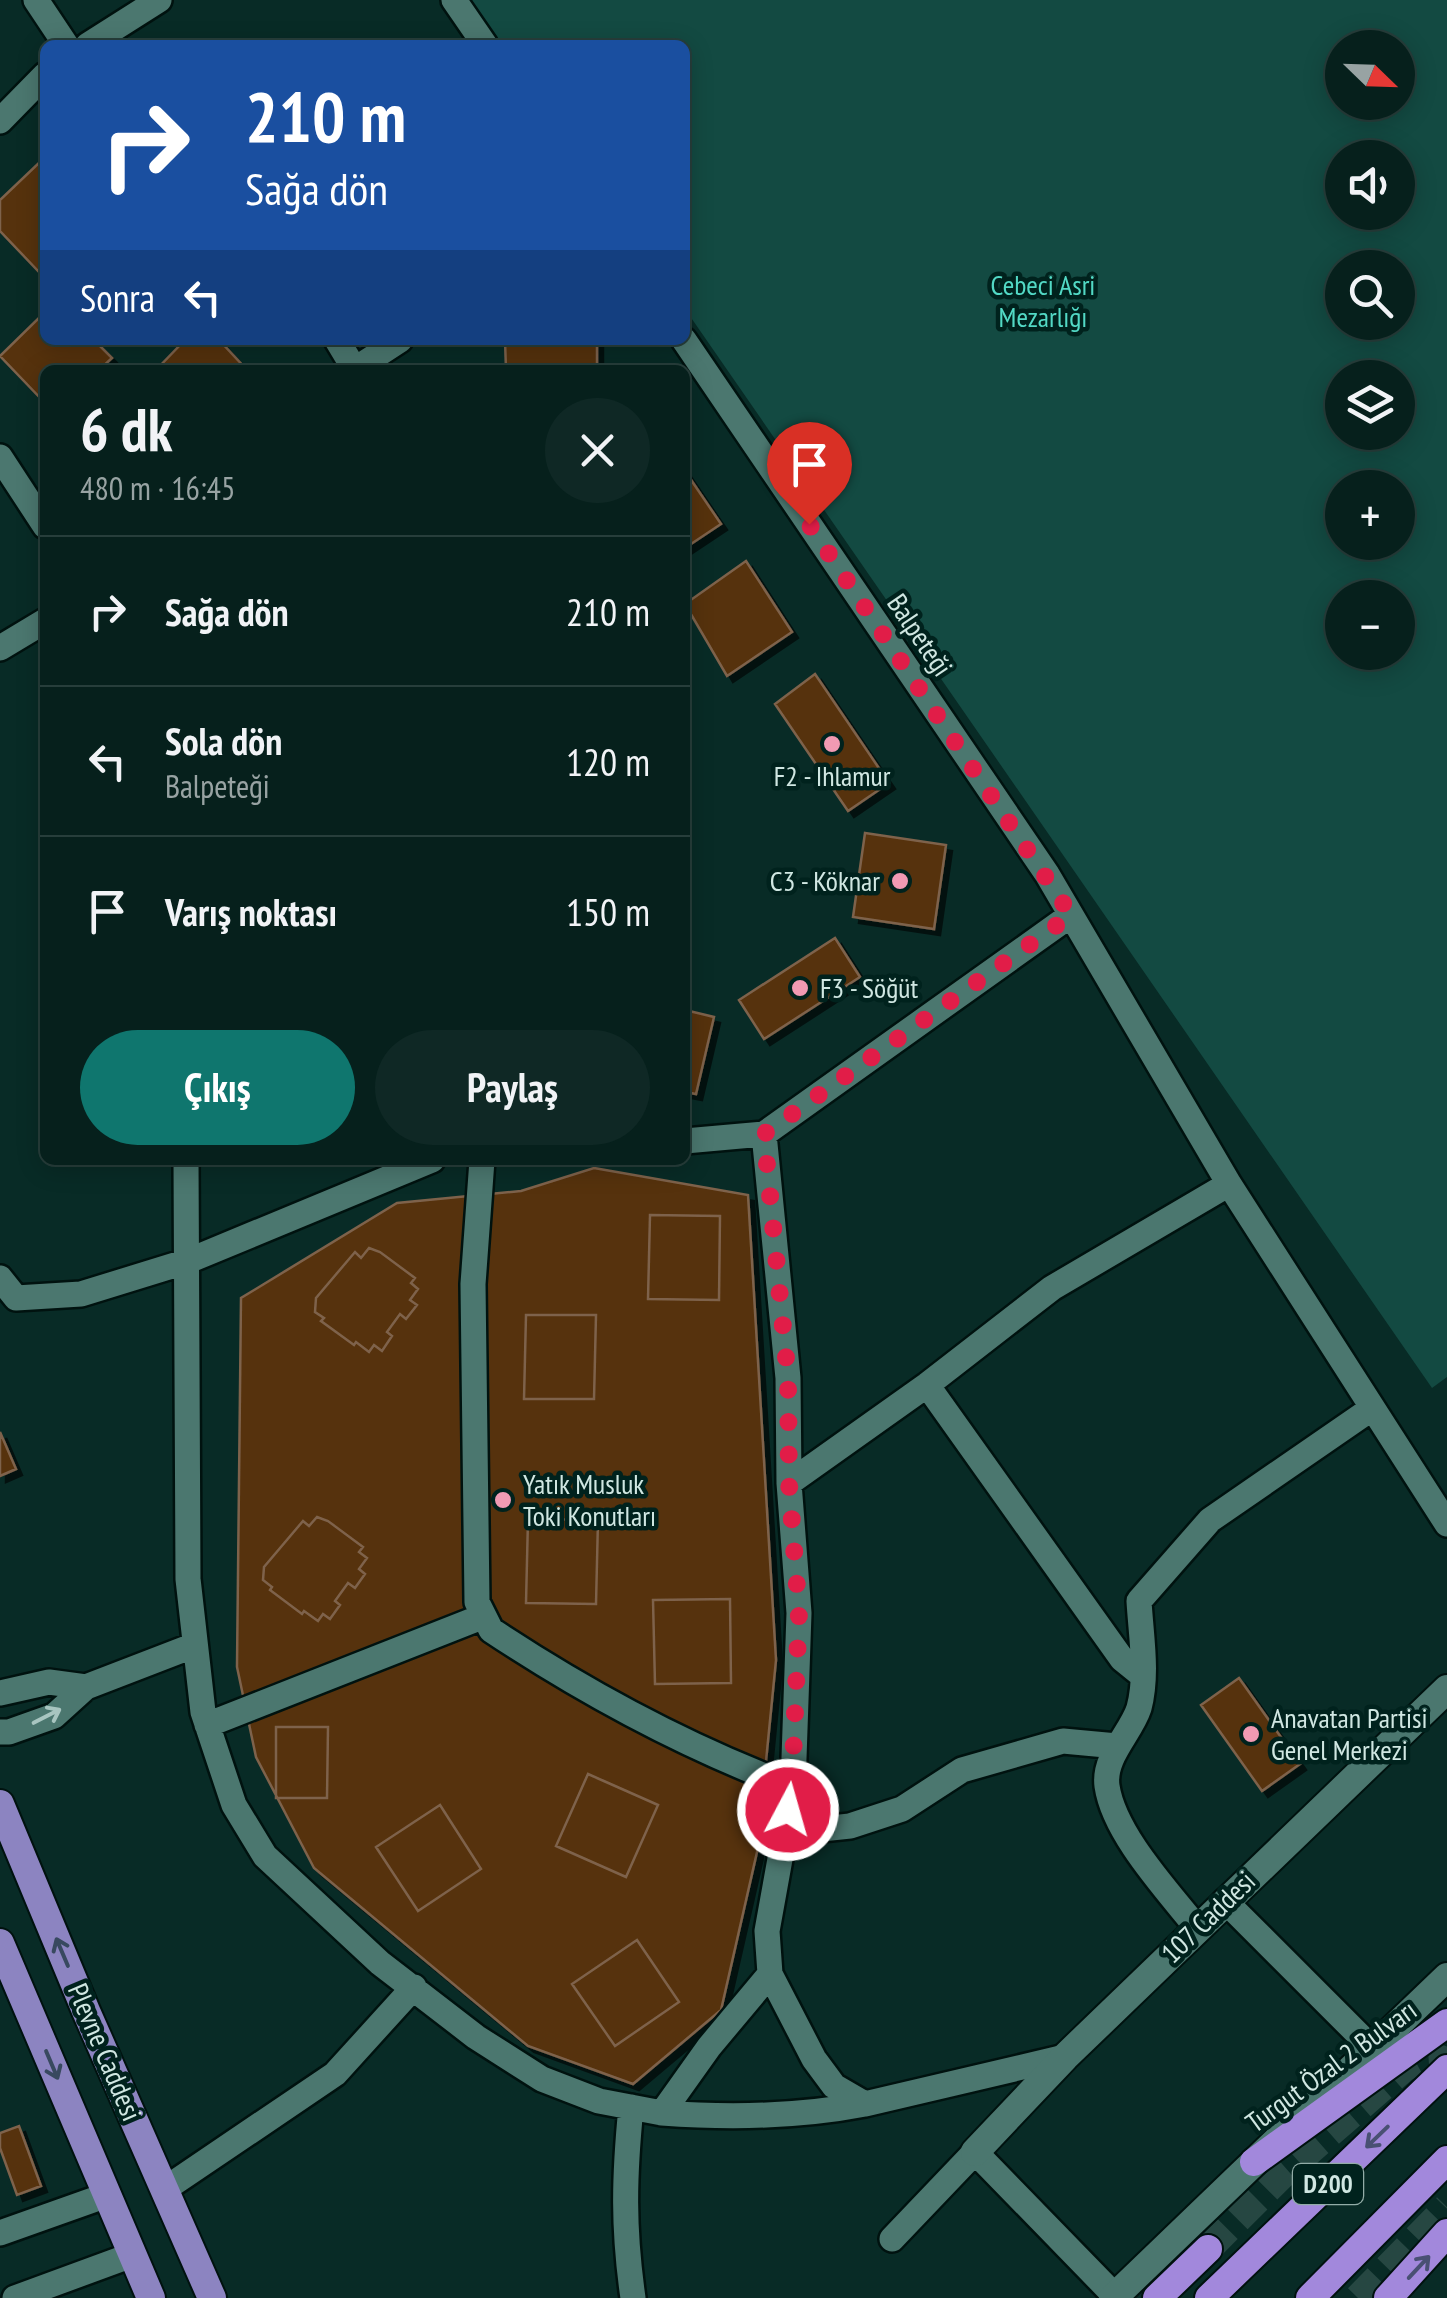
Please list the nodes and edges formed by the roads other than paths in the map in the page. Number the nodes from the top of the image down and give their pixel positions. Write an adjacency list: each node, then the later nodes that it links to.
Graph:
1 (36, 0): 4 (street)
2 (159, 0): 5 (street)
3 (454, 0): 6 (street)
4 (63, 40)
5 (96, 40)
6 (482, 40)
7 (40, 79): 8 (street)
8 (0, 121)
9 (392, 345): 11 (street)
10 (687, 345): 16 (street, Balpeteği)
11 (362, 365)
12 (0, 457): 13 (street)
13 (40, 518)
14 (40, 625): 15 (street)
15 (0, 648)
16 (1071, 915): 17 (street); 22 (street, Balpeteği)
17 (764, 1134): 18 (street); 27 (street)
18 (690, 1141)
19 (186, 1165): 23 (street)
20 (420, 1165): 23 (street)
21 (482, 1165): 29 (street)
22 (1229, 1184): 25 (street); 26 (street, Balpeteği)
23 (188, 1261): 24 (street); 30 (street)
24 (0, 1278)
25 (927, 1385): 27 (street); 31 (street)
26 (1371, 1409): 28 (street, Balpeteği); 31 (street)
27 (789, 1483): 38 (street)
28 (1447, 1524)
29 (484, 1616): 35 (street); 38 (street)
30 (196, 1644): 32 (street); 35 (street)
31 (1143, 1676): 37 (street)
32 (86, 1686): 34 (street); 36 (street, one-way to 32)
33 (1447, 1688): 41 (street, 107 Caddesi)
34 (0, 1693)
35 (207, 1724): 46 (street)
36 (0, 1732)
37 (1117, 1746): 40 (street); 42 (street)
38 (792, 1787): 40 (street)
39 (0, 1804): 57 (main road, Plevne Caddesi, one-way to 39)
40 (784, 1834): 44 (street)
41 (1225, 1900): 42 (street, 107 Caddesi); 48 (street)
42 (1196, 1928): 49 (street, 107 Caddesi)
43 (0, 1944): 58 (main road, Plevne Caddesi, one-way to 58)
44 (770, 1974): 51 (street); 53 (street)
45 (1447, 1977): 48 (street)
46 (414, 1987): 52 (street); 57 (street)
47 (1447, 2023): 56 (highway, Turgut Özal 2 Bulvarı)
48 (1372, 2048): 56 (street)
49 (1065, 2057): 51 (street); 54 (street, 107 Caddesi)
50 (1447, 2069): 70 (highway, D200, one-way to 70)
51 (865, 2104): 53 (street)
52 (631, 2108): 53 (street); 68 (street)
53 (662, 2113)
54 (975, 2152): 61 (street); 64 (street)
55 (1447, 2160): 71 (highway)
56 (1254, 2162): 64 (street)
57 (164, 2189): 67 (main road, Plevne Caddesi)
58 (107, 2195): 59 (street); 63 (main road, Plevne Caddesi)
59 (0, 2233)
60 (1447, 2233): 72 (highway, one-way to 60)
61 (892, 2239)
62 (1208, 2248): 69 (highway)
63 (132, 2254): 65 (street); 66 (main road, Plevne Caddesi)
64 (1114, 2297)
65 (14, 2298)
66 (151, 2298)
67 (212, 2298)
68 (633, 2298)
69 (1158, 2298)
70 (1209, 2298)
71 (1310, 2298)
72 (1388, 2298)

